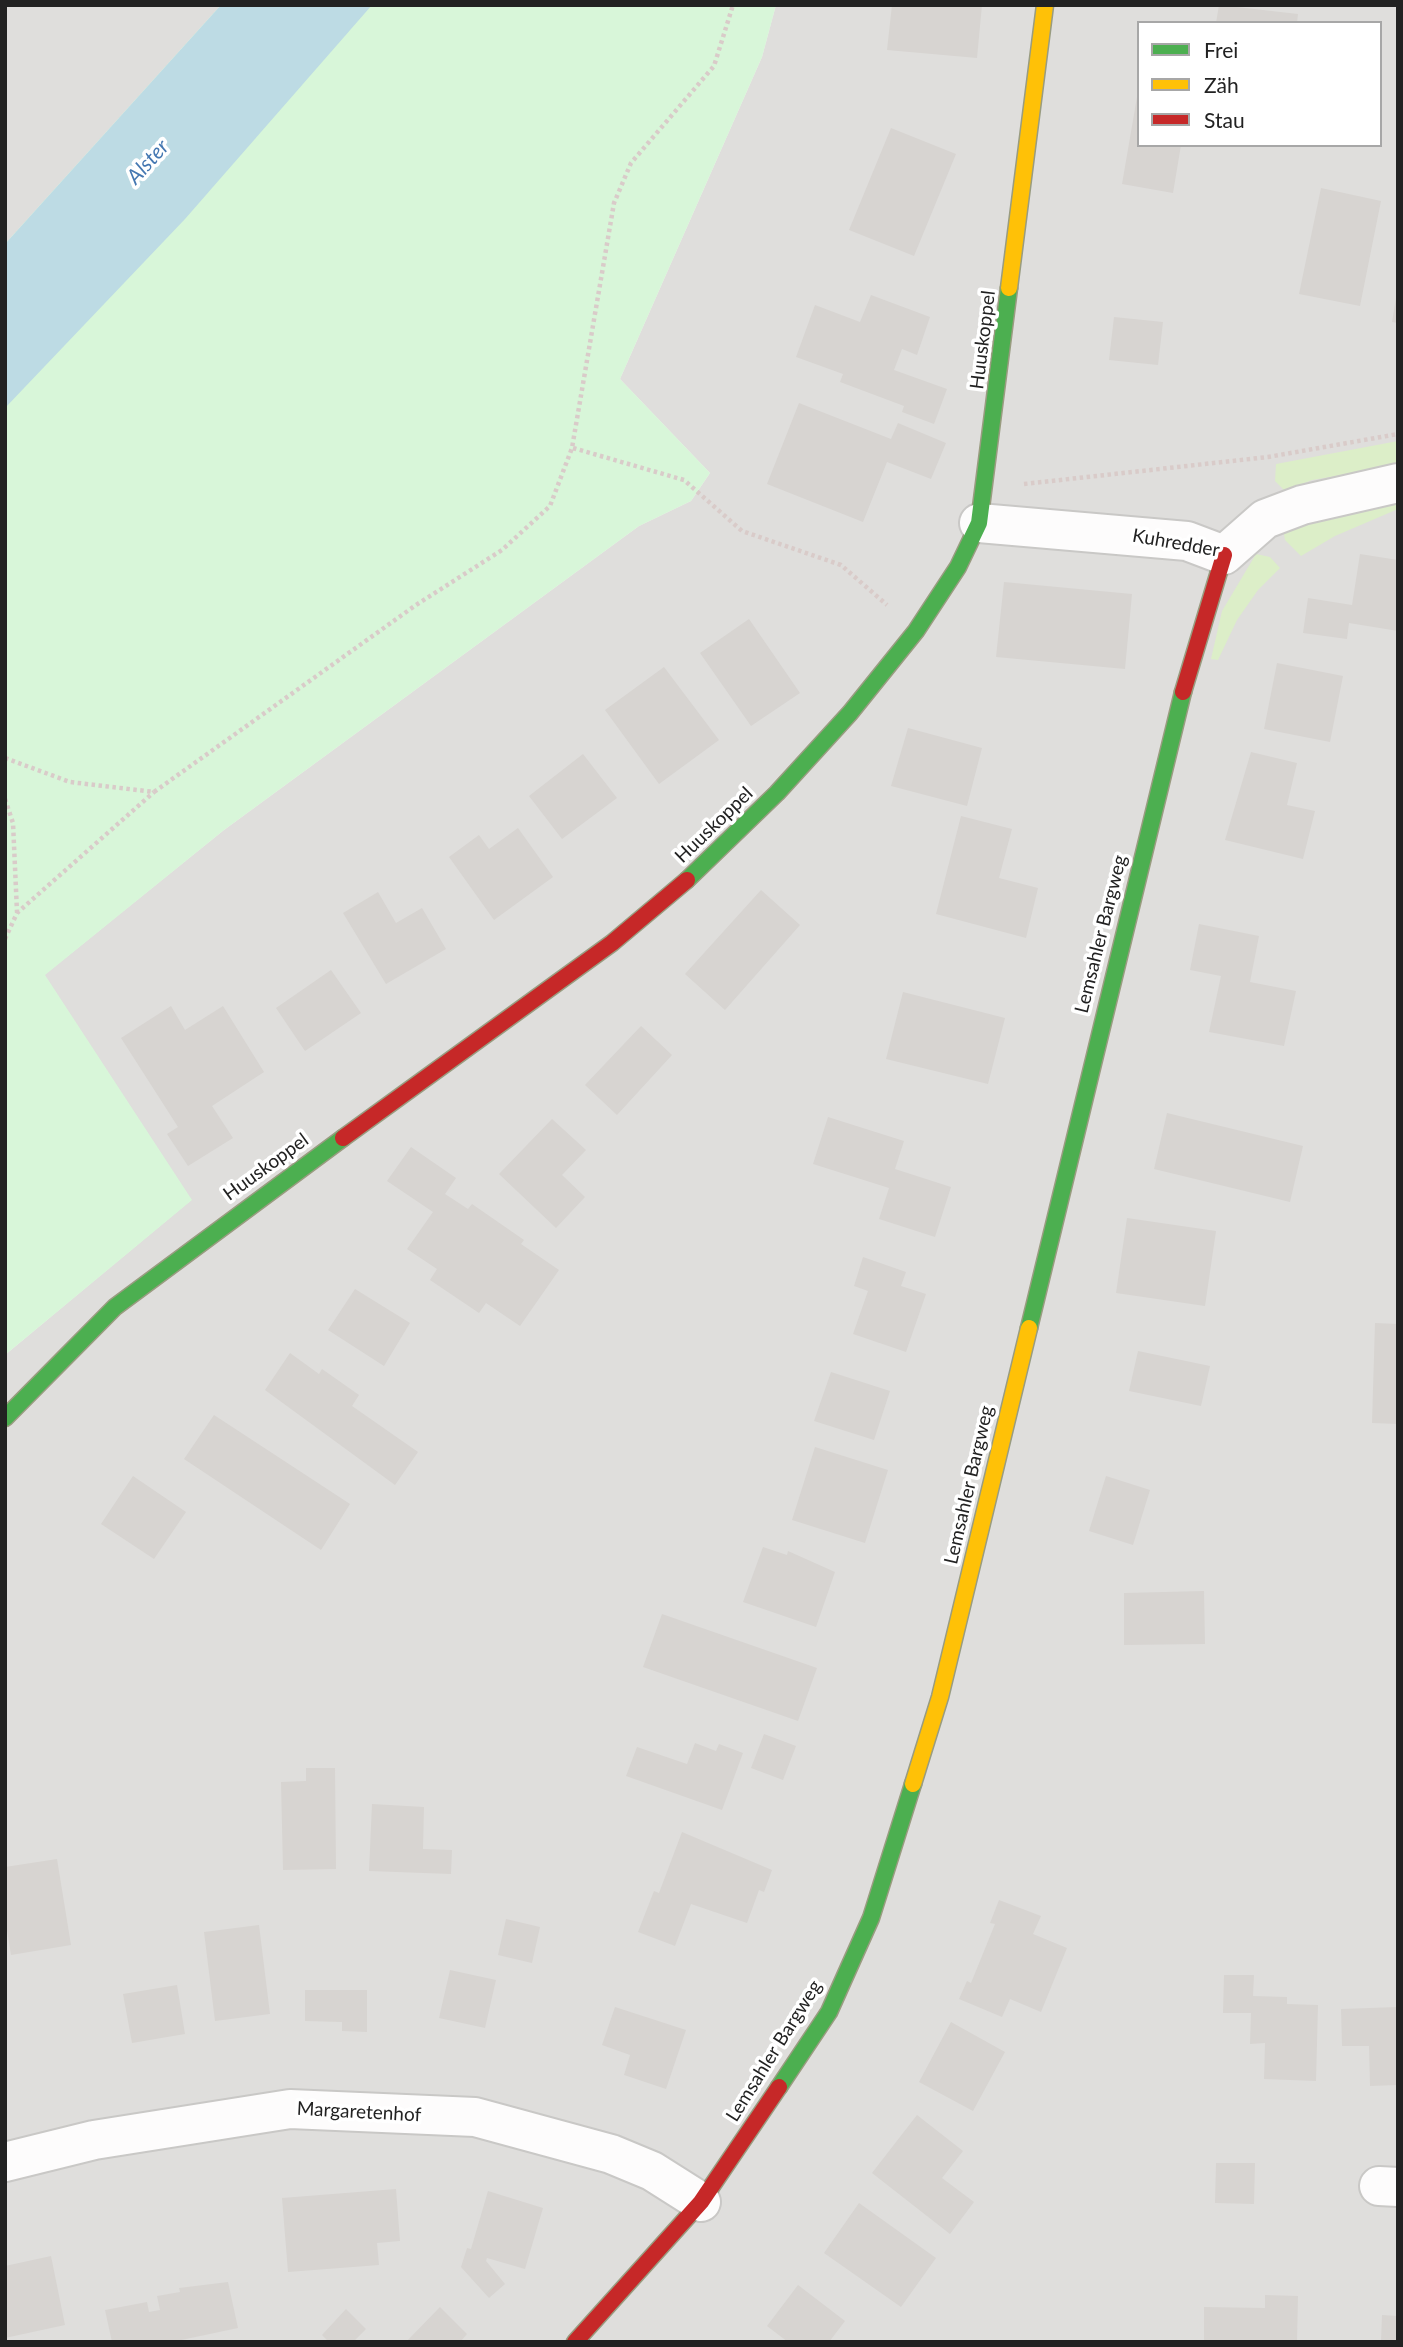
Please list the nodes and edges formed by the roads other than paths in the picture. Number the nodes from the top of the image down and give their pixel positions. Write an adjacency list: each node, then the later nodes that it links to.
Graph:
1 (1045, 5): 3 (street, Huuskoppel)
2 (1398, 483): 4 (street, Kuhredder)
3 (982, 506): 4 (street, Kuhredder); 5 (street, Huuskoppel)
4 (1224, 555): 7 (street, Lemsahler Bargweg)
5 (5, 1418)
6 (5, 2162): 7 (street, Margaretenhof)
7 (701, 2202): 8 (street, Lemsahler Bargweg)
8 (575, 2342)

